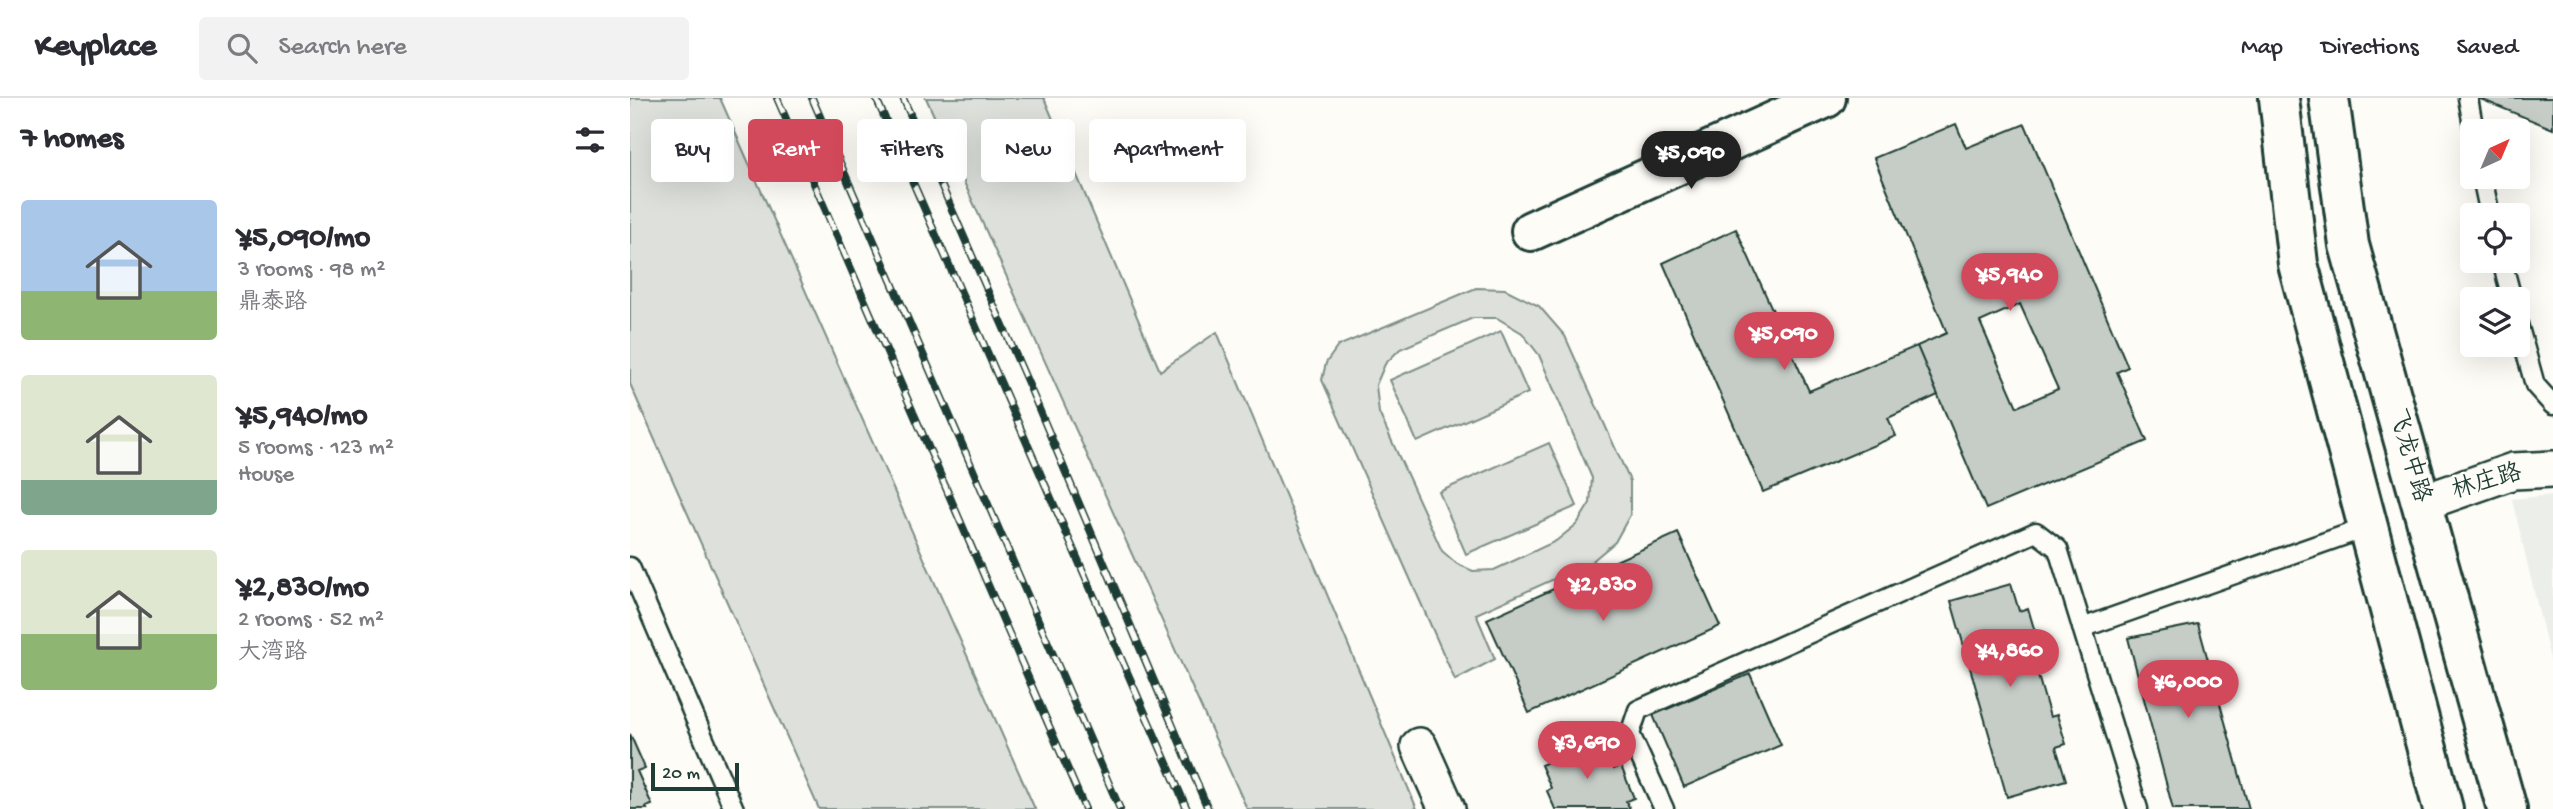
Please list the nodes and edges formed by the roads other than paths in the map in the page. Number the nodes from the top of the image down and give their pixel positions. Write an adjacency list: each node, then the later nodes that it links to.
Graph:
1 (1826, 98): 6 (main road)
2 (2279, 98): 11 (main road)
3 (2329, 98): 10 (main road, 飞龙中路)
4 (2468, 98): 5 (lane)
5 (2472, 119)
6 (1531, 231)
7 (2527, 357): 8 (lane)
8 (2553, 405)
9 (2553, 469): 10 (street, 林庄路)
10 (2421, 503): 20 (main road, 飞龙中路)
11 (2368, 527): 13 (lane); 19 (main road)
12 (630, 567): 15 (lane)
13 (2082, 628): 17 (lane); 18 (lane)
14 (1419, 746): 16 (street)
15 (734, 809)
16 (1447, 809)
17 (1664, 809)
18 (2138, 809)
19 (2443, 809)
20 (2507, 809)

